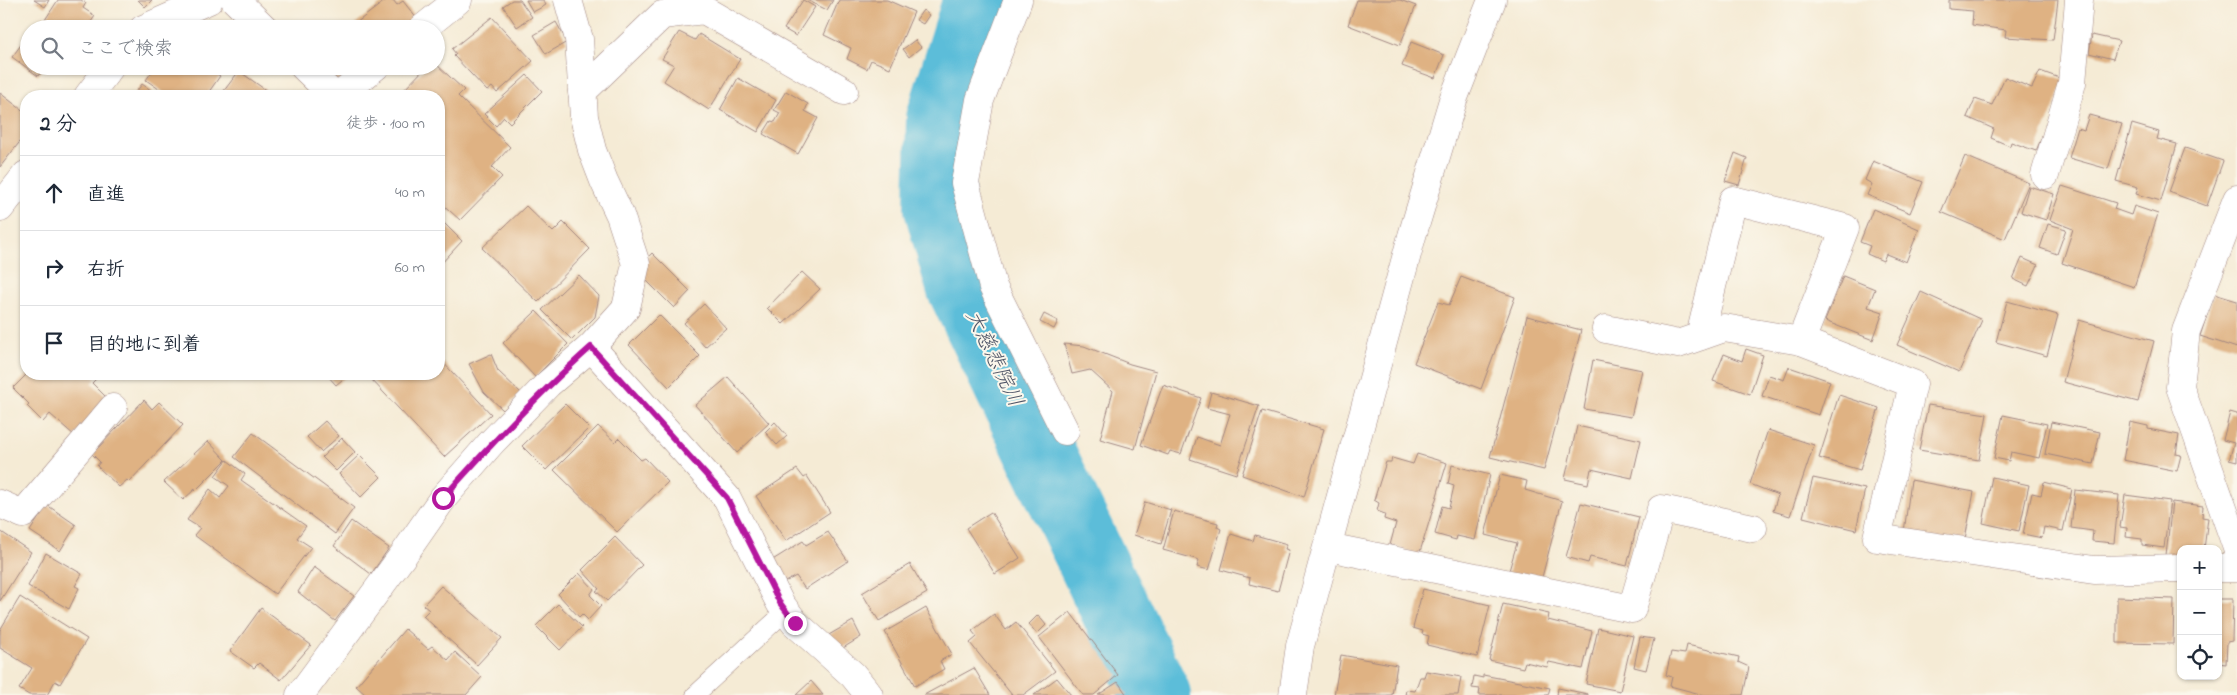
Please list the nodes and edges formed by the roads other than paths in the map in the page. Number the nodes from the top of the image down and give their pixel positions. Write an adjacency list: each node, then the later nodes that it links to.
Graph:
1 (209, 0): 8 (street)
2 (235, 0): 9 (street)
3 (458, 0): 10 (street)
4 (568, 0): 18 (street)
5 (1018, 0): 28 (street)
6 (1492, 0): 31 (street)
7 (2079, 0): 19 (street)
8 (163, 20)
9 (255, 20)
10 (433, 20)
11 (104, 75): 14 (street)
12 (312, 75): 15 (street)
13 (365, 75): 16 (street)
14 (93, 90)
15 (328, 90)
16 (346, 90)
17 (844, 91): 18 (street)
18 (582, 92): 26 (street)
19 (2045, 175)
20 (20, 183): 22 (street)
21 (2237, 198): 32 (street)
22 (0, 208)
23 (1606, 329): 24 (street)
24 (1700, 336): 25 (street); 25 (street)
25 (1801, 341): 33 (street)
26 (591, 347): 36 (street); 37 (street)
27 (112, 408): 29 (street)
28 (1065, 431)
29 (0, 504)
30 (1753, 528): 31 (street)
31 (1328, 547): 40 (street)
32 (2237, 548)
33 (2177, 568)
34 (2222, 568): 35 (street)
35 (2237, 568)
36 (786, 611): 38 (lane); 39 (street)
37 (300, 695)
38 (695, 695)
39 (869, 695)
40 (1294, 695)

